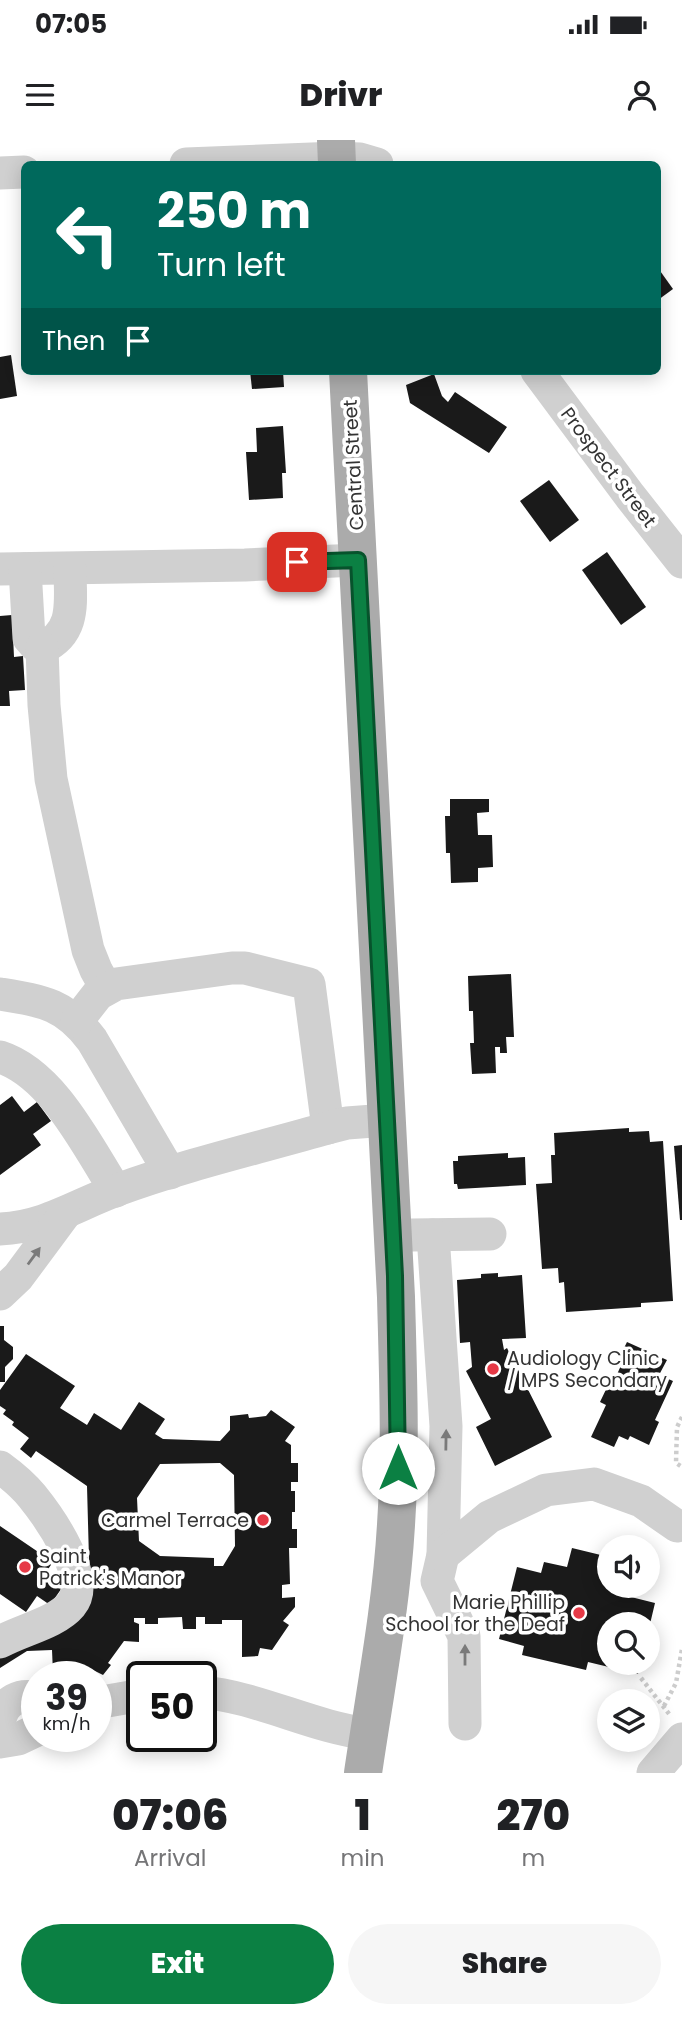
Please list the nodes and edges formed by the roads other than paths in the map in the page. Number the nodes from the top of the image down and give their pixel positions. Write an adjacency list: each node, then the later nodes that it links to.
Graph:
1 (337, 154): 2 (street); 3 (street)
2 (231, 161)
3 (367, 161)
4 (21, 172): 5 (street)
5 (0, 173)
6 (348, 375): 8 (main road, Central Street)
7 (540, 375): 9 (street, Prospect Street)
8 (358, 560): 11 (street); 17 (main road, Central Street)
9 (682, 562)
10 (12, 569): 11 (street); 12 (street)
11 (69, 569): 12 (street)
12 (42, 648): 13 (street)
13 (106, 988): 15 (street); 18 (street)
14 (0, 994): 15 (street)
15 (77, 1021): 19 (street)
16 (0, 1057): 20 (street)
17 (387, 1120): 18 (street); 24 (main road, Central Street)
18 (328, 1128): 19 (street)
19 (170, 1173): 20 (street)
20 (116, 1191): 21 (street)
21 (64, 1215): 22 (street); 26 (street, one-way to 21)
22 (0, 1229)
23 (489, 1234): 25 (street)
24 (393, 1235): 25 (street); 30 (main road, Central Street)
25 (433, 1235): 29 (street, one-way to 25)
26 (0, 1294)
27 (0, 1467): 31 (street)
28 (677, 1527): 29 (street)
29 (440, 1568): 30 (street); 35 (street, one-way to 29)
30 (389, 1601): 37 (main road, Central Street)
31 (0, 1642)
32 (217, 1693): 37 (street)
33 (21, 1697): 34 (street)
34 (0, 1718)
35 (466, 1724)
36 (677, 1729): 41 (street)
37 (369, 1734): 40 (main road, Central Street)
38 (21, 1738): 39 (street)
39 (0, 1742)
40 (363, 1773)
41 (653, 1773)

